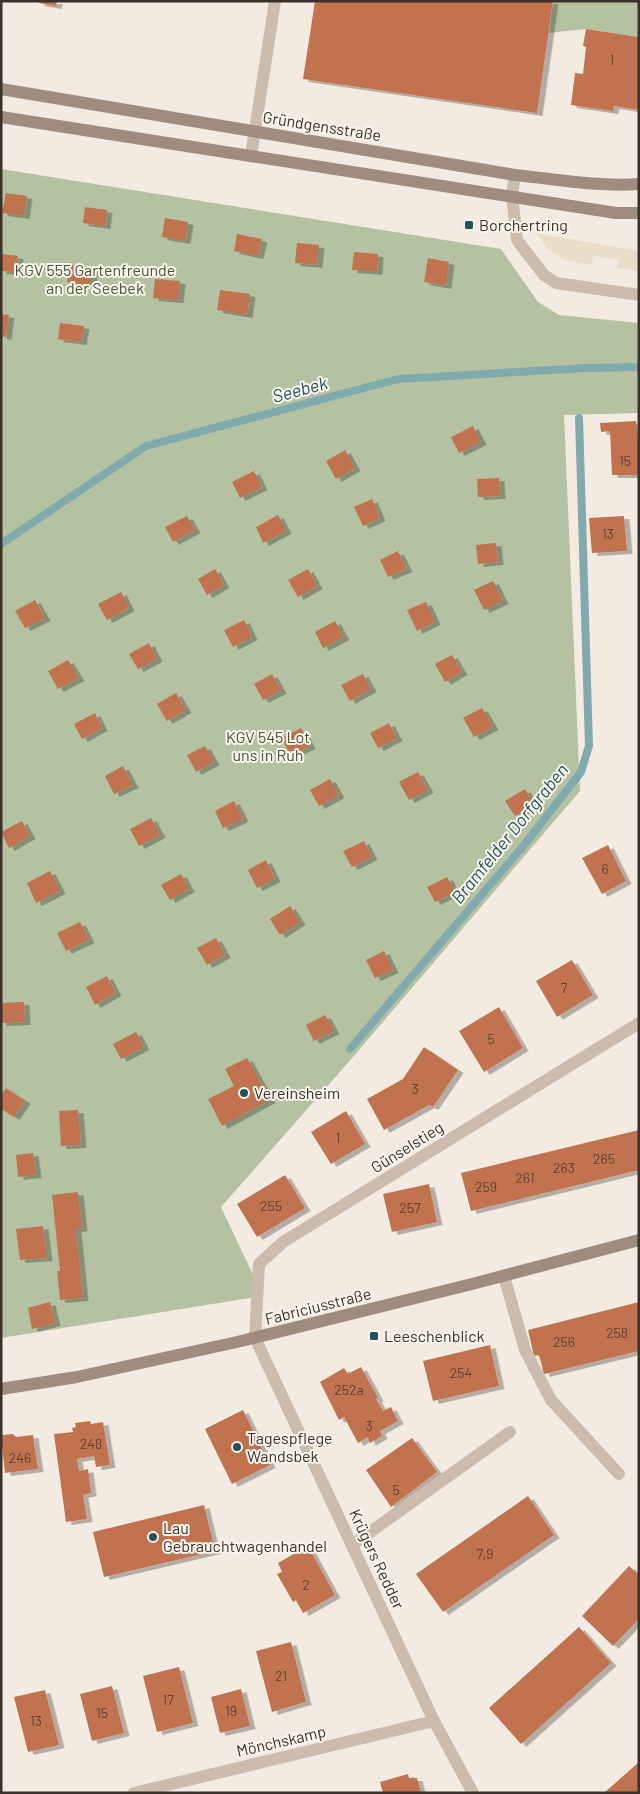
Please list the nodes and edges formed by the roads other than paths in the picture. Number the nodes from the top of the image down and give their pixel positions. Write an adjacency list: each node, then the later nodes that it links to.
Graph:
1 (275, 1): 4 (street)
2 (1, 89): 4 (street, Gründgensstraße)
3 (1, 117): 5 (street)
4 (255, 132): 5 (street); 6 (street, Gründgensstraße)
5 (251, 156): 8 (street)
6 (515, 175): 7 (street, Gründgensstraße); 8 (street)
7 (639, 184)
8 (512, 196): 9 (street); 12 (street)
9 (616, 213): 10 (street); 11 (street)
10 (639, 213)
11 (639, 220)
12 (639, 296)
13 (639, 1022): 16 (street, Günselstieg)
14 (639, 1240): 15 (street, Fabriciusstraße)
15 (504, 1276): 16 (street, Fabriciusstraße); 19 (street)
16 (255, 1338): 17 (street, Fabriciusstraße); 20 (street, Krügers Redder)
17 (1, 1389)
18 (510, 1432): 20 (street)
19 (618, 1474)
20 (352, 1545): 21 (street, Krügers Redder)
21 (434, 1721): 22 (street, Mönchskamp); 23 (street, Krügers Redder)
22 (134, 1793)
23 (473, 1793)

